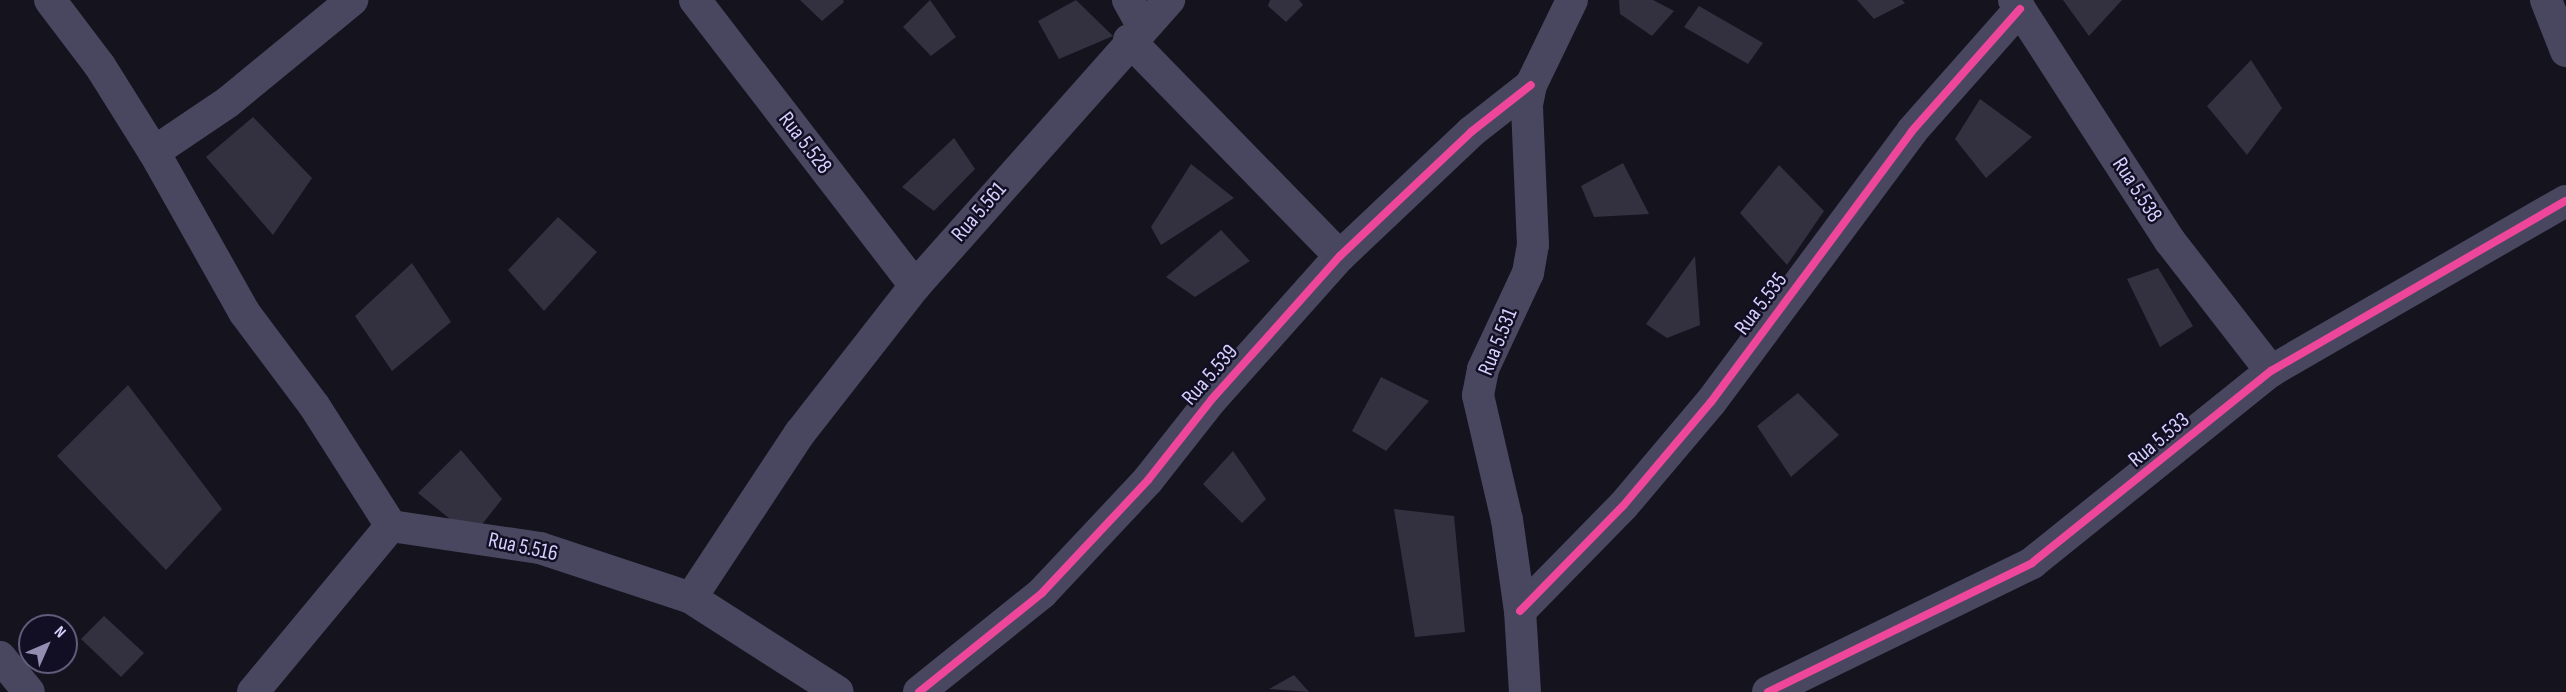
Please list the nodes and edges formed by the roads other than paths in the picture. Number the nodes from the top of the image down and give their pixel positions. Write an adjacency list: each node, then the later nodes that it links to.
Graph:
1 (50, 0): 11 (street)
2 (352, 0): 11 (street)
3 (694, 0): 14 (street, Rua 5.528)
4 (1169, 0): 8 (street, Rua 5.561)
5 (1572, 0): 10 (street, Rua 5.531)
6 (2546, 0): 9 (street)
7 (2017, 4): 15 (street, Rua 5.538); 18 (street, Rua 5.535)
8 (1133, 22): 13 (street); 14 (street, Rua 5.561)
9 (2566, 51)
10 (1532, 85): 13 (street, Rua 5.539); 18 (street, Rua 5.531)
11 (154, 152): 16 (street)
12 (2566, 201): 15 (street, Rua 5.533)
13 (1340, 256): 23 (street, Rua 5.539)
14 (915, 286): 17 (street, Rua 5.561)
15 (2271, 371): 25 (street, Rua 5.533)
16 (391, 526): 17 (street, Rua 5.516); 21 (street)
17 (691, 598): 22 (street, Rua 5.516)
18 (1520, 611): 24 (street, Rua 5.531)
19 (0, 657): 20 (street)
20 (29, 692)
21 (253, 692)
22 (838, 692)
23 (919, 692)
24 (1525, 692)
25 (1768, 692)

